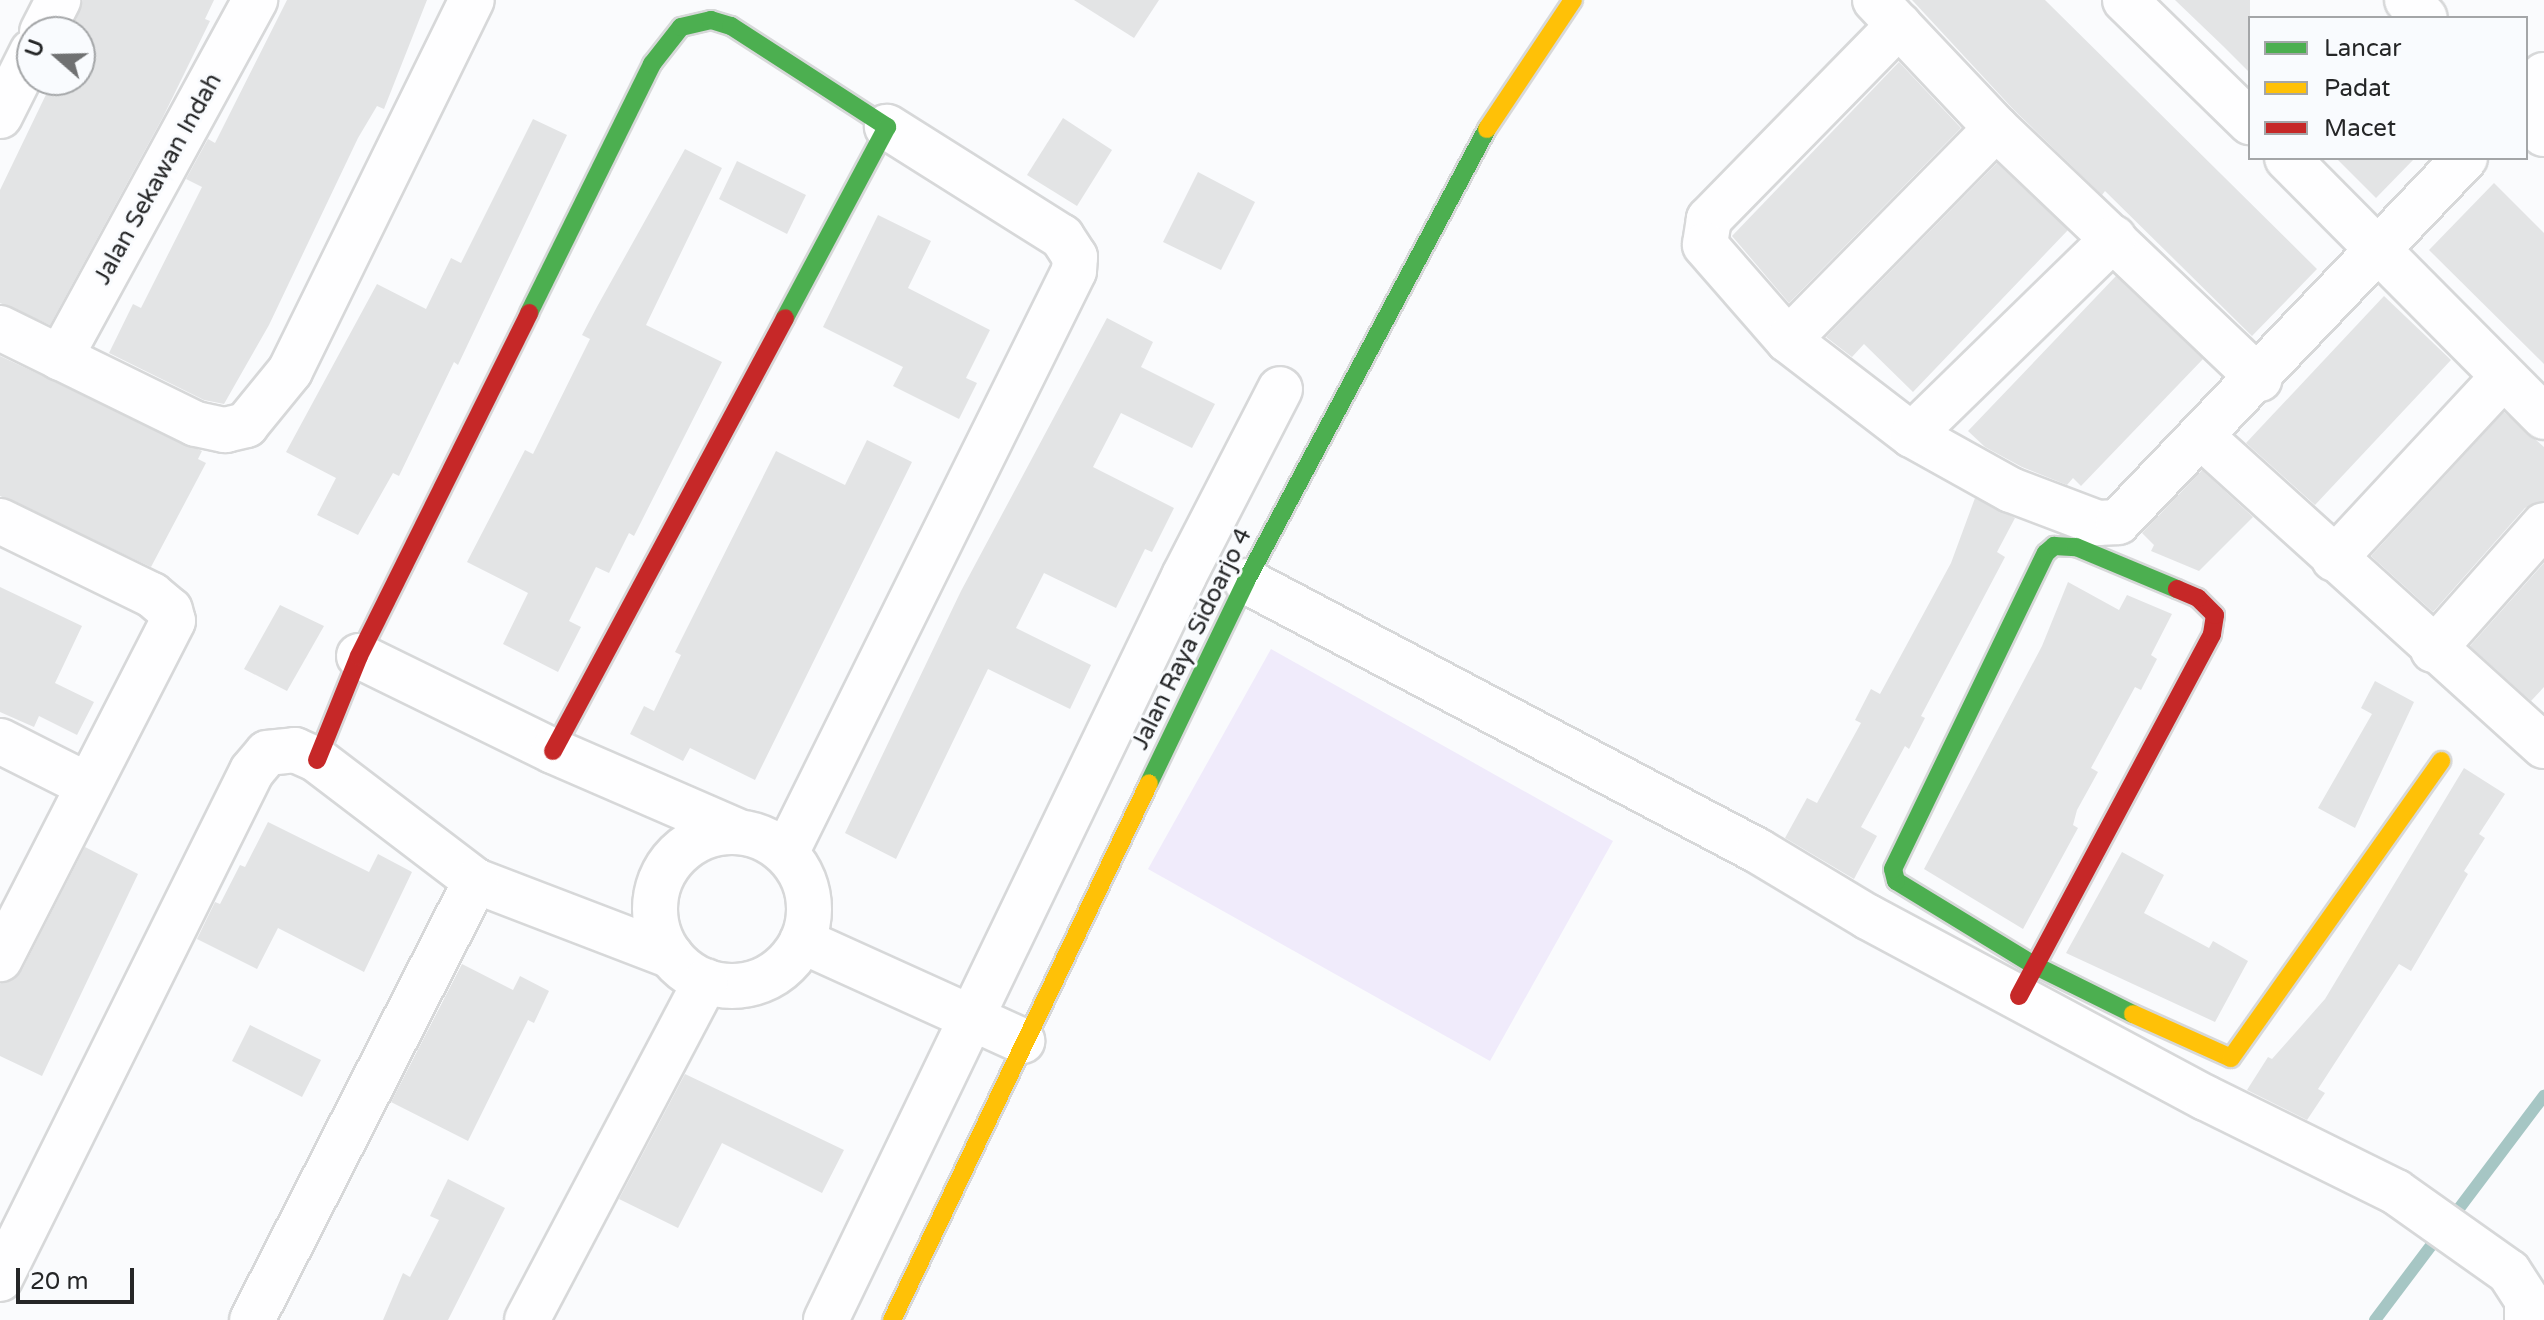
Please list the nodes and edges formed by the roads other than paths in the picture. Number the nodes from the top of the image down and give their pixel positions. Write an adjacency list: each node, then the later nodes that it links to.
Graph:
1 (255, 0): 23 (street, Jalan Sekawan Indah)
2 (472, 0): 23 (street)
3 (1573, 0): 33 (street, Jalan Raya Sidoarjo 4)
4 (2125, 0): 12 (street)
5 (2407, 0): 7 (street)
6 (1887, 12): 15 (street); 22 (street)
7 (2423, 16)
8 (2544, 75): 10 (street)
9 (16, 84): 11 (street)
10 (2528, 92)
11 (0, 116)
12 (2248, 120)
13 (2528, 120): 16 (street)
14 (887, 127): 35 (street); 38 (street); 43 (street)
15 (1996, 128): 19 (street); 22 (street)
16 (2544, 134)
17 (2289, 160): 20 (street)
18 (2463, 160): 20 (street)
19 (2114, 238): 25 (street); 28 (street)
20 (2380, 249): 24 (street); 25 (street)
21 (0, 328): 23 (street)
22 (1788, 340): 28 (street)
23 (60, 358)
24 (2503, 377): 27 (street); 32 (street)
25 (2260, 379): 29 (street)
26 (1280, 389): 50 (street)
27 (2544, 417)
28 (1912, 435): 29 (street)
29 (2202, 437): 32 (street)
30 (0, 521): 41 (street)
31 (2544, 525): 34 (street)
32 (2334, 559): 34 (street)
33 (1246, 581): 48 (street); 51 (street, Jalan Raya Sidoarjo 4)
34 (2433, 650): 36 (street)
35 (359, 656): 38 (street); 39 (street)
36 (2540, 736)
37 (0, 741): 41 (street)
38 (553, 751): 42 (street)
39 (317, 760): 44 (street); 52 (street)
40 (2441, 761): 48 (street)
41 (87, 785): 47 (street)
42 (737, 831): 43 (street); 46 (street)
43 (786, 853): 45 (street)
44 (476, 881): 46 (street); 53 (street)
45 (802, 941): 49 (street); 50 (street)
46 (671, 956): 49 (street)
47 (0, 959)
48 (2026, 980): 48 (street); 57 (street)
49 (706, 981): 54 (street)
50 (975, 1020): 51 (street); 55 (street)
51 (1022, 1041): 56 (street, Jalan Raya Sidoarjo 4)
52 (0, 1279)
53 (252, 1320)
54 (527, 1320)
55 (826, 1320)
56 (892, 1320)
57 (2527, 1320)

